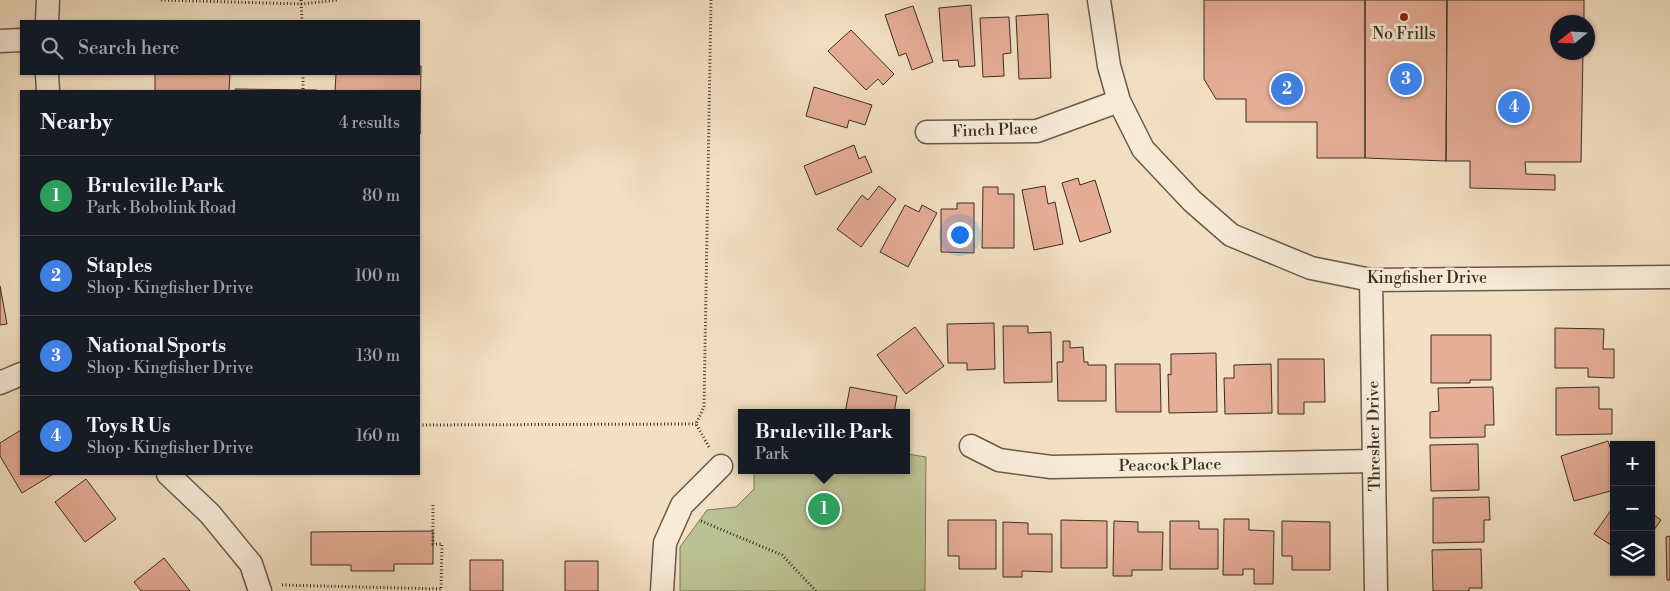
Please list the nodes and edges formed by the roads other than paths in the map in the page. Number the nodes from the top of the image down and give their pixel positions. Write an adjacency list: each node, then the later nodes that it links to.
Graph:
1 (48, 0): 3 (street)
2 (1099, 0): 8 (street, Kingfisher Drive)
3 (48, 20)
4 (20, 40): 5 (street)
5 (0, 41)
6 (48, 75): 7 (street)
7 (48, 90)
8 (1119, 101): 9 (street, Finch Place); 11 (street, Kingfisher Drive)
9 (927, 132)
10 (1670, 277): 11 (street, Kingfisher Drive)
11 (1371, 280): 15 (street, Thresher Drive)
12 (20, 374): 13 (street)
13 (0, 383)
14 (971, 446): 15 (street, Peacock Place)
15 (1374, 461): 20 (street, Thresher Drive)
16 (721, 466): 19 (street)
17 (169, 475): 18 (street)
18 (259, 588)
19 (662, 591)
20 (1376, 591)

